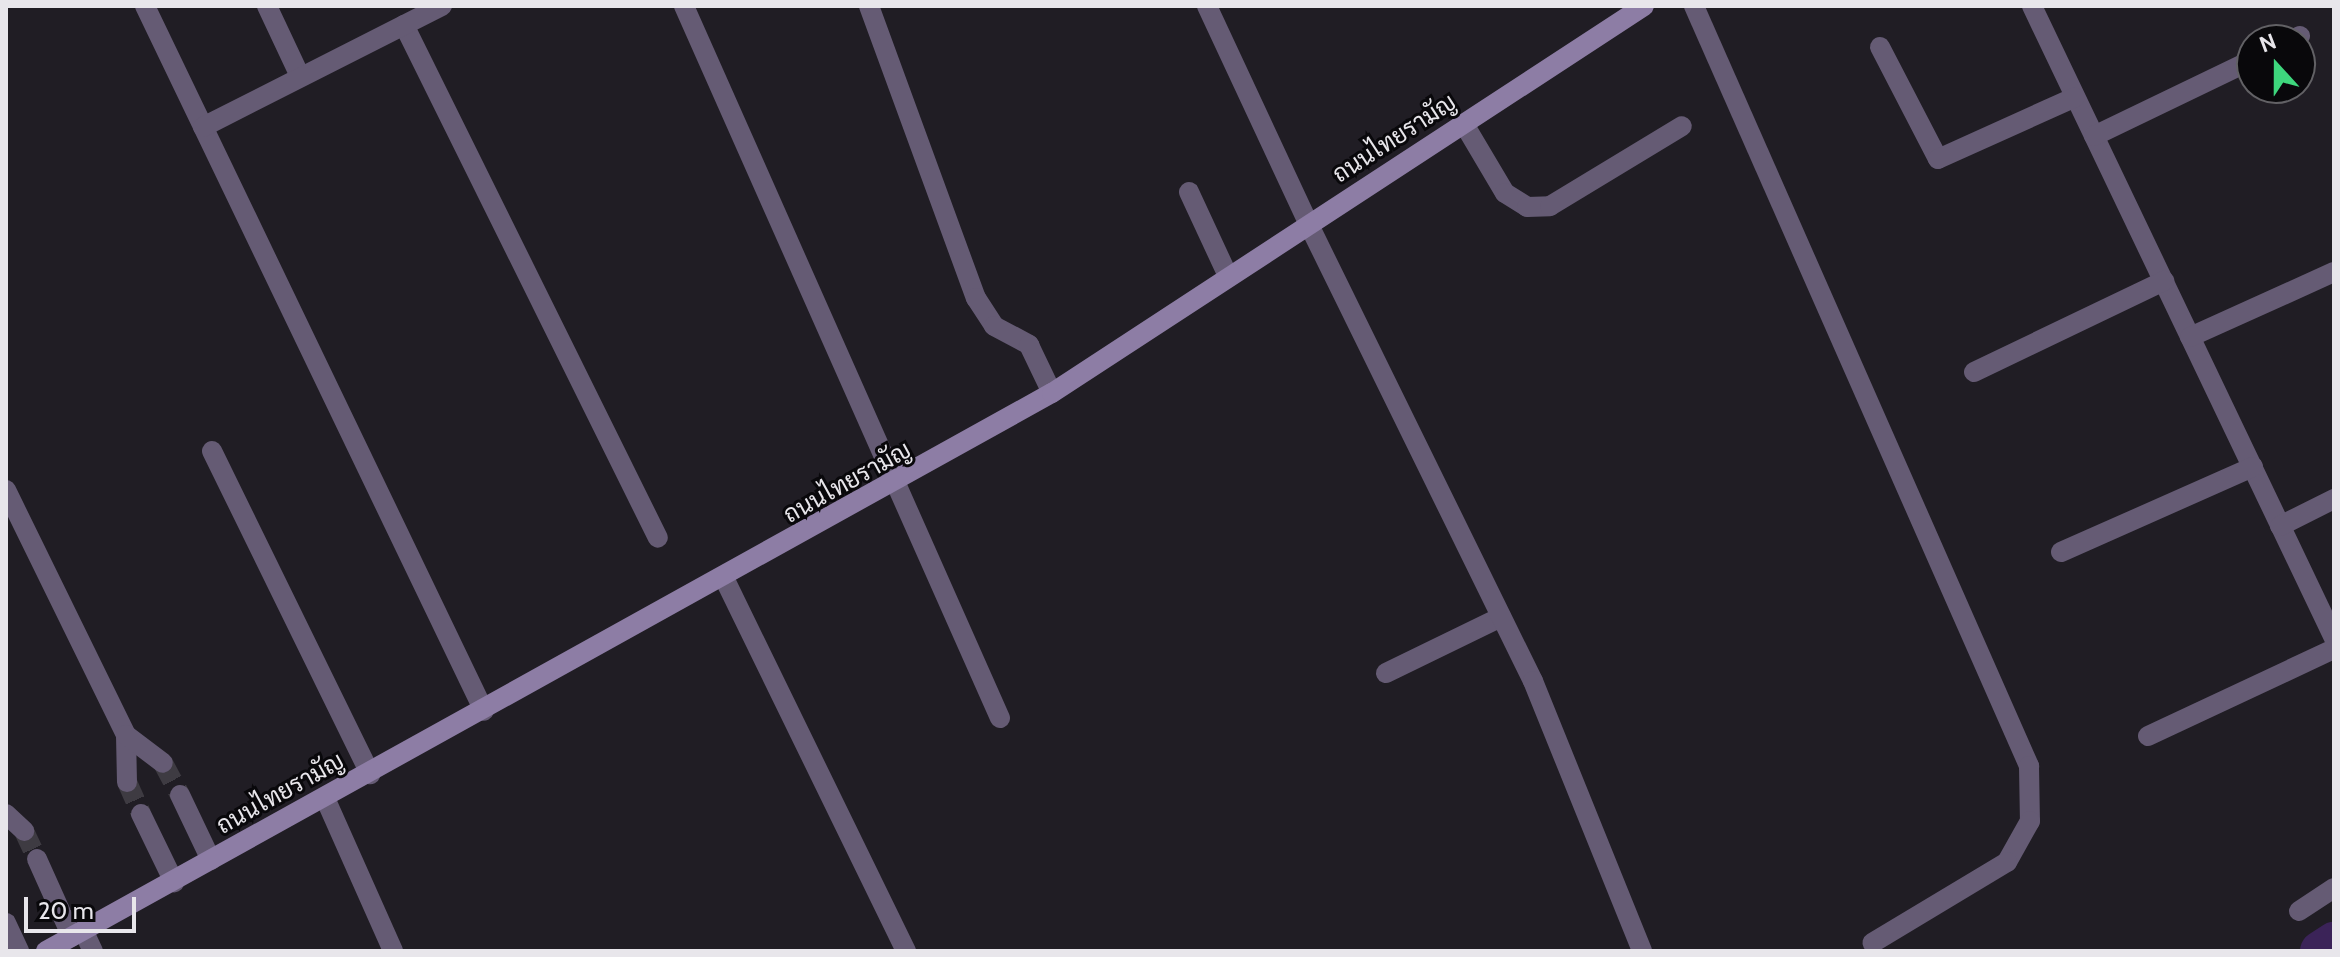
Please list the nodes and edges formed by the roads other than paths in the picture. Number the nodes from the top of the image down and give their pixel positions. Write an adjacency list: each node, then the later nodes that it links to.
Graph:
1 (145, 6): 17 (street)
2 (267, 6): 13 (street)
3 (442, 6): 10 (street)
4 (684, 6): 29 (street)
5 (869, 6): 26 (street)
6 (1207, 6): 20 (street)
7 (1644, 6): 15 (street, ถนนไทยรามัญ)
8 (1694, 6): 59 (street)
9 (2032, 6): 14 (street)
10 (400, 15): 13 (street); 33 (street)
11 (1880, 47): 14 (street)
12 (2236, 68): 18 (street)
13 (300, 76): 17 (street)
14 (2075, 97): 18 (street)
15 (1464, 124): 16 (street); 20 (street, ถนนไทยรามัญ)
16 (1682, 126)
17 (203, 127): 40 (street)
18 (2094, 136): 23 (street)
19 (1189, 192): 22 (street)
20 (1308, 223): 22 (street, ถนนไทยรามัญ); 36 (street)
21 (2334, 272): 24 (street)
22 (1228, 276): 26 (street, ถนนไทยรามัญ)
23 (2164, 281): 24 (street); 25 (street)
24 (2190, 337): 28 (street)
25 (1974, 372)
26 (1052, 393): 29 (street, ถนนไทยรามัญ)
27 (212, 451): 45 (street)
28 (2253, 467): 32 (street); 34 (street)
29 (896, 485): 35 (street, ถนนไทยรามัญ); 41 (street)
30 (6, 490): 42 (street)
31 (2334, 499): 32 (street)
32 (2280, 526): 37 (street)
33 (658, 538)
34 (2061, 552)
35 (725, 580): 40 (street, ถนนไทยรามัญ); 64 (street)
36 (1501, 617): 39 (street); 65 (street)
37 (2334, 638)
38 (2334, 649): 43 (street)
39 (1386, 673)
40 (484, 711): 45 (street, ถนนไทยรามัญ)
41 (1000, 718)
42 (126, 735): 44 (street); 46 (street)
43 (2148, 736)
44 (163, 763)
45 (370, 774): 48 (street, ถนนไทยรามัญ)
46 (127, 782)
47 (180, 795): 53 (street)
48 (325, 798): 53 (street, ถนนไทยรามัญ); 63 (street)
49 (6, 814): 51 (street)
50 (141, 814): 54 (street)
51 (24, 831)
52 (37, 859): 58 (street)
53 (211, 860): 54 (street, ถนนไทยรามัญ)
54 (174, 882): 58 (street, ถนนไทยรามัญ)
55 (2334, 888): 56 (street)
56 (2299, 911)
57 (6, 923): 60 (street)
58 (78, 934): 61 (street, ถนนไทยรามัญ); 62 (street)
59 (1872, 943)
60 (19, 951)
61 (46, 951)
62 (93, 951)
63 (393, 951)
64 (906, 951)
65 (1642, 951)

